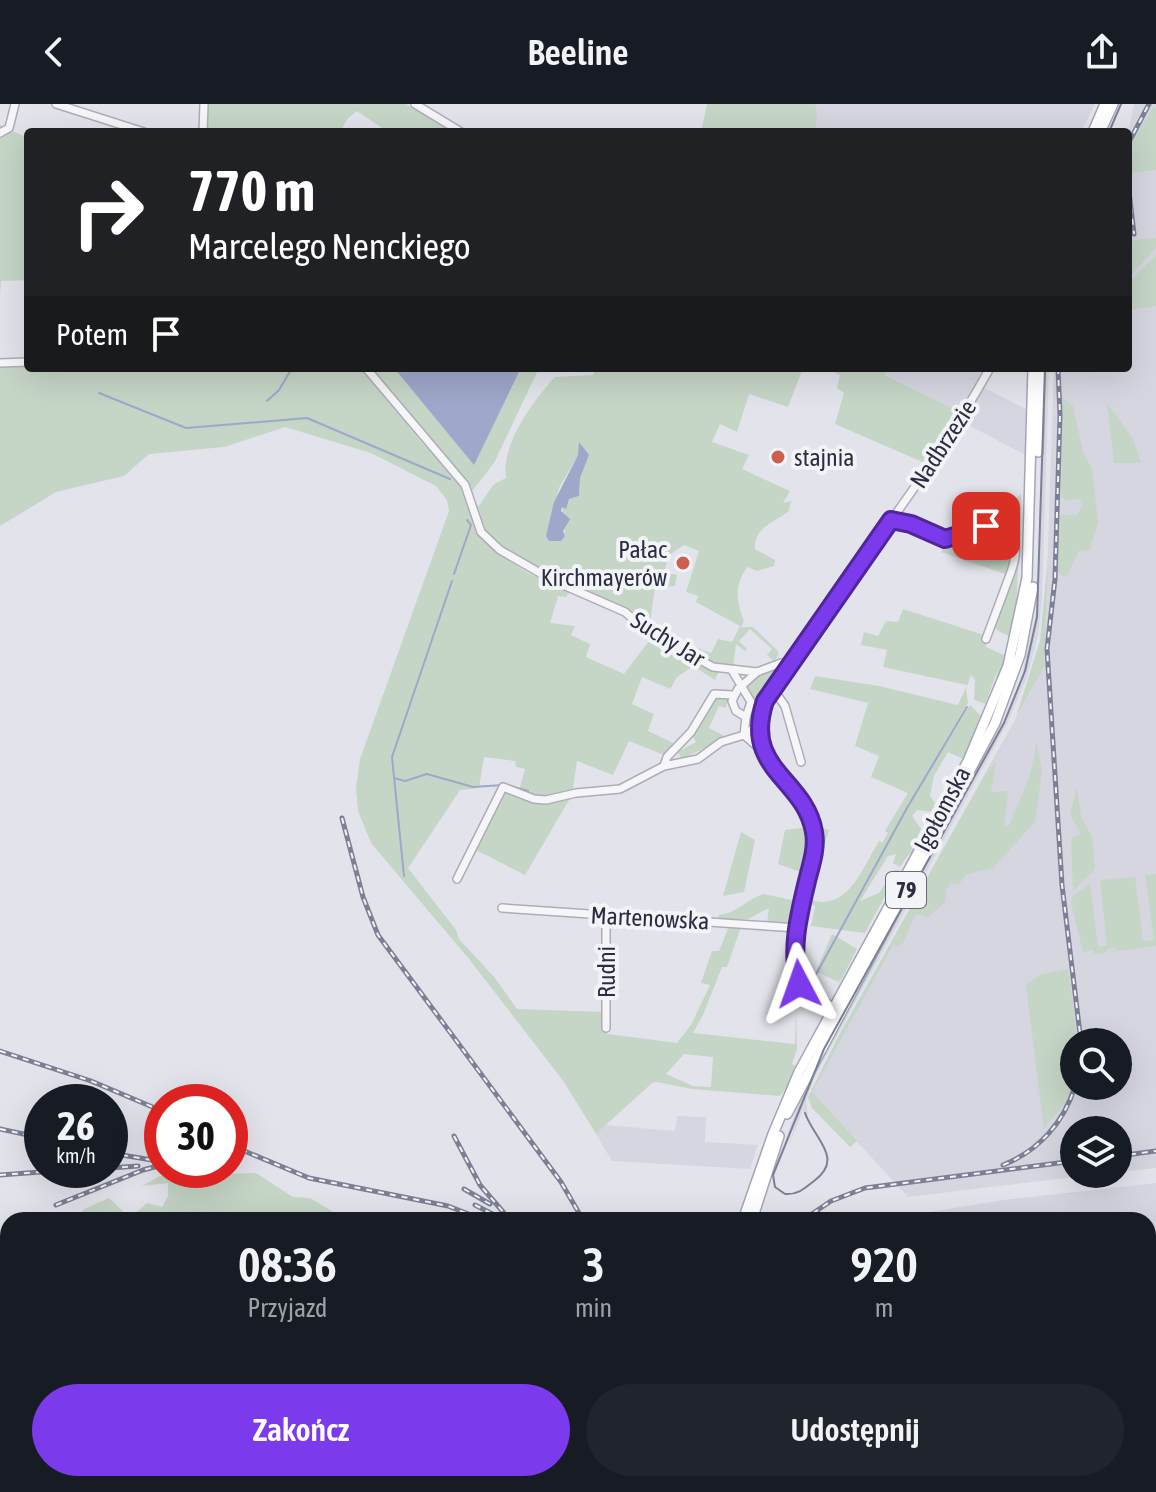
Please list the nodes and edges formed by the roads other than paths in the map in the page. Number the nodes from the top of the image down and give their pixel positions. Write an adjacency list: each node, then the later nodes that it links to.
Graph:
1 (15, 104): 12 (street)
2 (56, 104): 7 (street)
3 (204, 104): 8 (street)
4 (415, 104): 9 (street)
5 (1105, 104): 10 (main road)
6 (1113, 104): 11 (main road)
7 (131, 128)
8 (203, 128)
9 (454, 128)
10 (1095, 128)
11 (1102, 128)
12 (0, 133)
13 (24, 362): 14 (street)
14 (0, 363)
15 (369, 372): 22 (street, Suchy Jar)
16 (988, 372): 19 (street, Nadbrzezie)
17 (1033, 372): 37 (main road, Igołomska / 79)
18 (1040, 372): 37 (main road, Igołomska / 79)
19 (891, 520): 20 (street); 21 (street, Nadbrzezie)
20 (986, 639)
21 (789, 664): 23 (street, Suchy Jar); 25 (street, Nadbrzezie)
22 (733, 672): 23 (street, Suchy Jar); 24 (street)
23 (757, 672): 24 (street)
24 (742, 685): 26 (street); 27 (street)
25 (773, 689): 28 (street, Nadbrzezie); 31 (street)
26 (733, 695): 27 (street); 32 (street)
27 (746, 717): 29 (street)
28 (759, 725): 29 (street); 30 (street, Nadbrzezie)
29 (744, 735): 30 (street); 32 (street)
30 (762, 752): 36 (street)
31 (801, 762)
32 (664, 766): 33 (street)
33 (457, 879)
34 (502, 908): 35 (street, Martenowska)
35 (606, 916): 36 (street, Martenowska); 38 (street, Rudni)
36 (797, 928): 37 (street)
37 (837, 1008): 39 (main road, Igołomska / 79); 40 (main road, Igołomska / 79)
38 (606, 1028)
39 (746, 1212)
40 (755, 1212)

